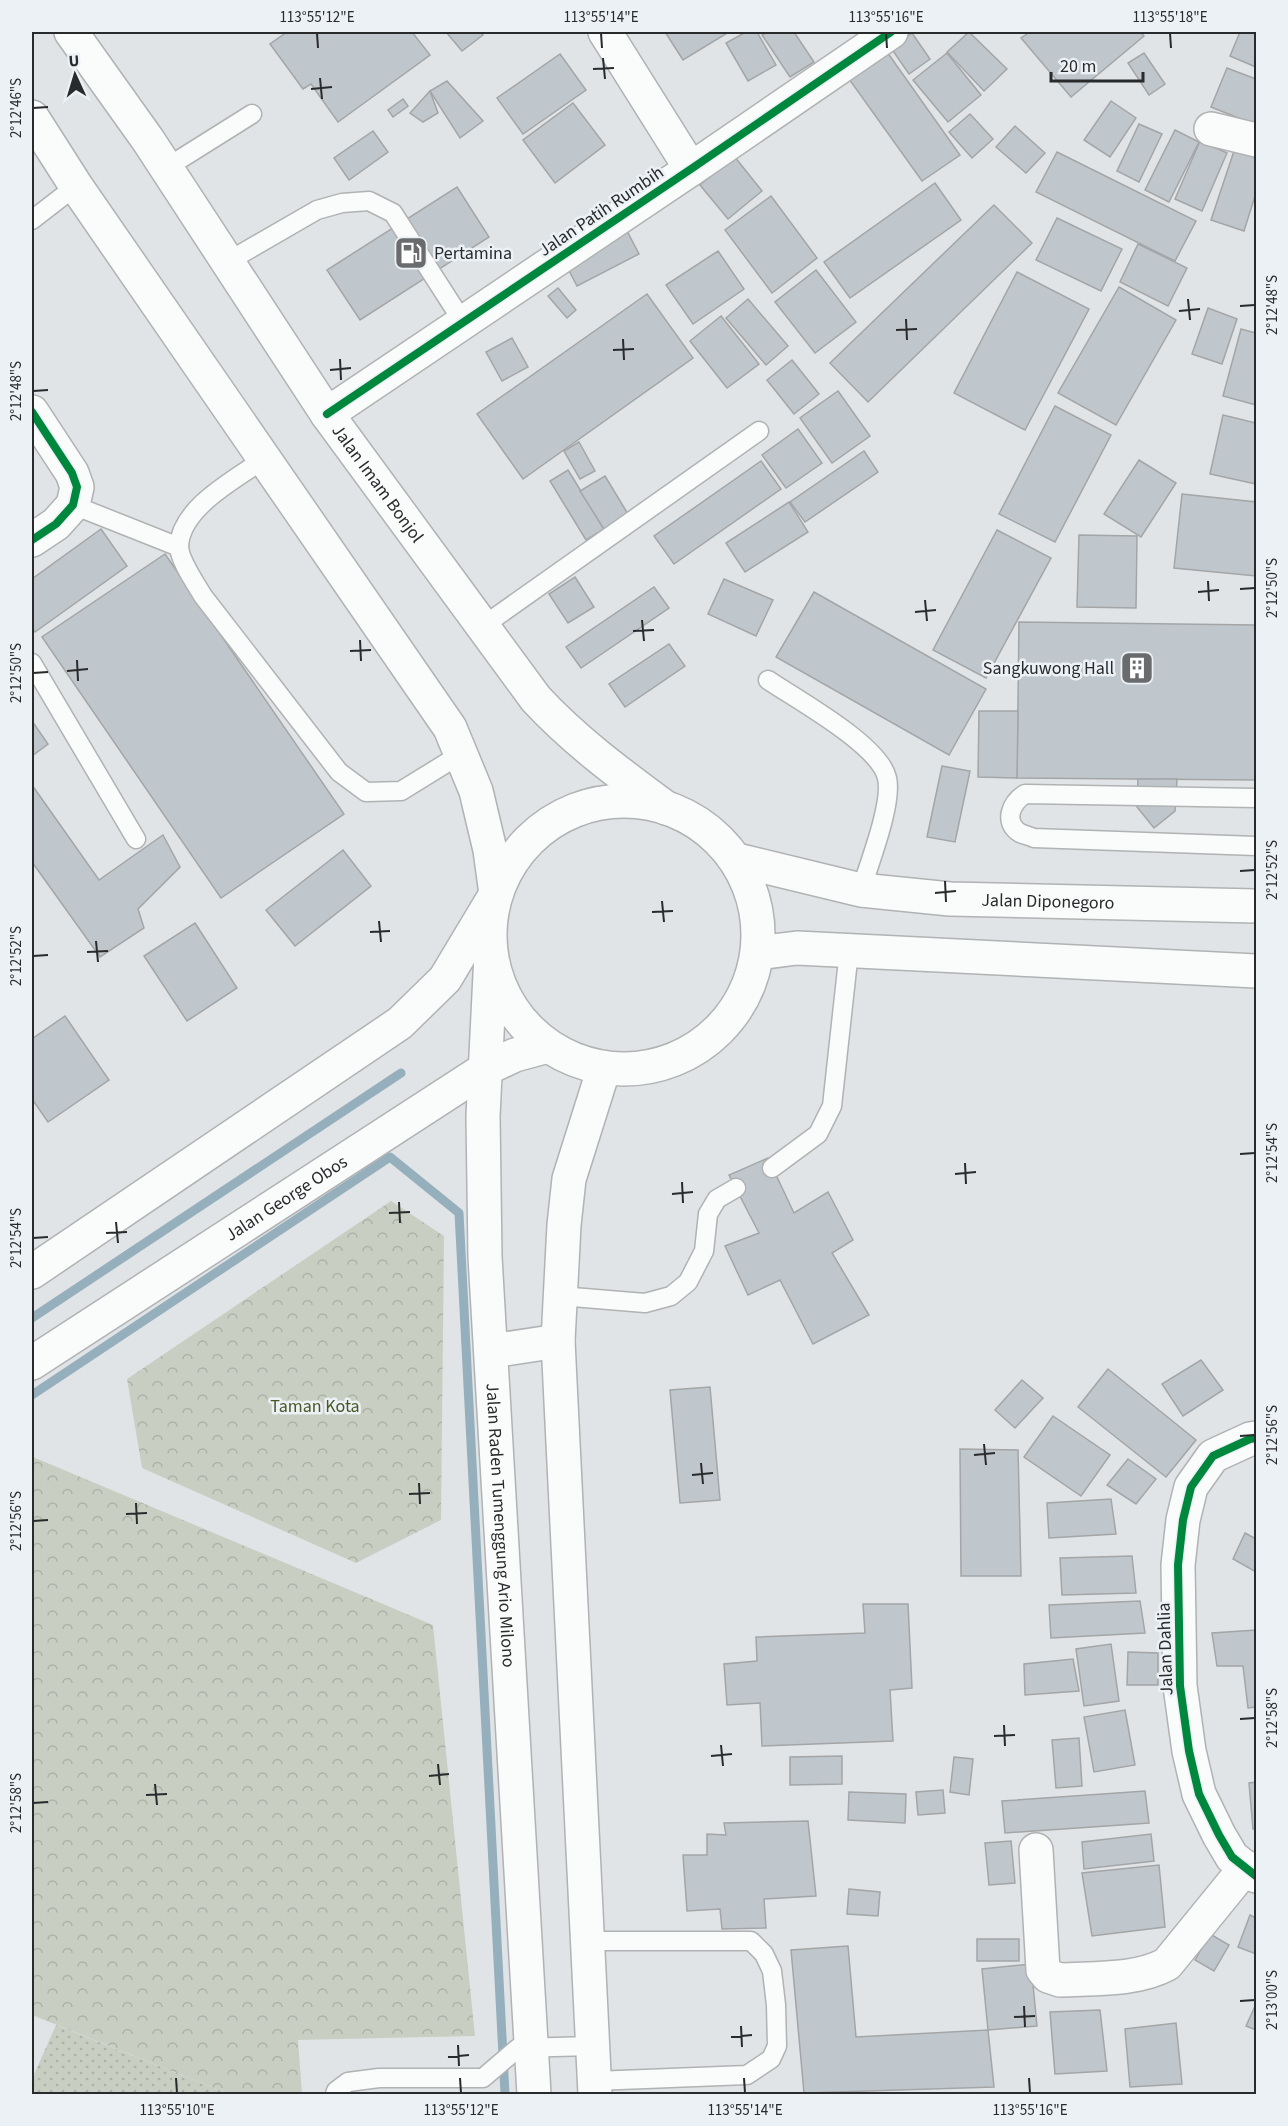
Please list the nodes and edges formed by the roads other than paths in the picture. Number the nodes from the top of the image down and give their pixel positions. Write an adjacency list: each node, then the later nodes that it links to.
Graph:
1 (71, 32): 8 (main road, Jalan Imam Bonjol)
2 (605, 32): 9 (main road)
3 (891, 32): 9 (main road, Jalan Patih Rumbih)
4 (252, 114): 8 (lane)
5 (32, 117): 10 (main road)
6 (1211, 129): 7 (main road)
7 (1257, 140)
8 (166, 168): 12 (main road, Jalan Imam Bonjol)
9 (691, 169): 13 (main road, Jalan Patih Rumbih)
10 (76, 186): 11 (lane); 17 (main road)
11 (32, 220)
12 (227, 262): 13 (lane); 15 (main road, Jalan Imam Bonjol)
13 (463, 322): 15 (main road, Jalan Patih Rumbih)
14 (32, 412): 18 (main road)
15 (327, 414): 21 (main road, Jalan Imam Bonjol)
16 (759, 431): 21 (lane)
17 (264, 459): 20 (lane); 24 (main road)
18 (73, 505): 19 (main road); 20 (lane)
19 (32, 540)
20 (179, 547): 24 (lane)
21 (483, 626): 26 (main road, Jalan Imam Bonjol)
22 (32, 663): 27 (lane)
23 (768, 680): 30 (lane)
24 (461, 754): 31 (main road)
25 (1257, 798): 28 (lane)
26 (666, 807): 29 (main road); 31 (main road)
27 (136, 839)
28 (1257, 846)
29 (737, 860): 30 (main road, Jalan Diponegoro); 34 (main road)
30 (861, 890): 32 (main road, Jalan Diponegoro)
31 (496, 894): 35 (main road); 42 (main road)
32 (1257, 906)
33 (849, 951): 34 (main road); 36 (main road); 40 (lane)
34 (759, 953): 38 (main road)
35 (490, 954): 37 (main road); 39 (main road, Jalan Raden Tumenggung Ario Milono)
36 (1257, 971)
37 (548, 1046): 38 (main road); 39 (main road, Jalan George Obos)
38 (604, 1068): 43 (main road)
39 (485, 1069): 45 (main road, Jalan Raden Tumenggung Ario Milono); 46 (main road, Jalan George Obos)
40 (772, 1168)
41 (736, 1188): 43 (lane)
42 (32, 1272)
43 (561, 1296): 44 (main road)
44 (558, 1341): 45 (main road); 50 (main road)
45 (492, 1351): 52 (main road, Jalan Raden Tumenggung Ario Milono)
46 (32, 1363)
47 (1257, 1438): 49 (main road, Jalan Dahlia)
48 (1036, 1850): 49 (main road)
49 (1251, 1871)
50 (587, 1941): 51 (main road); 53 (lane)
51 (592, 2046): 52 (lane); 53 (main road)
52 (525, 2048): 54 (lane); 55 (main road, Jalan Raden Tumenggung Ario Milono)
53 (595, 2088)
54 (335, 2094)
55 (534, 2094)

